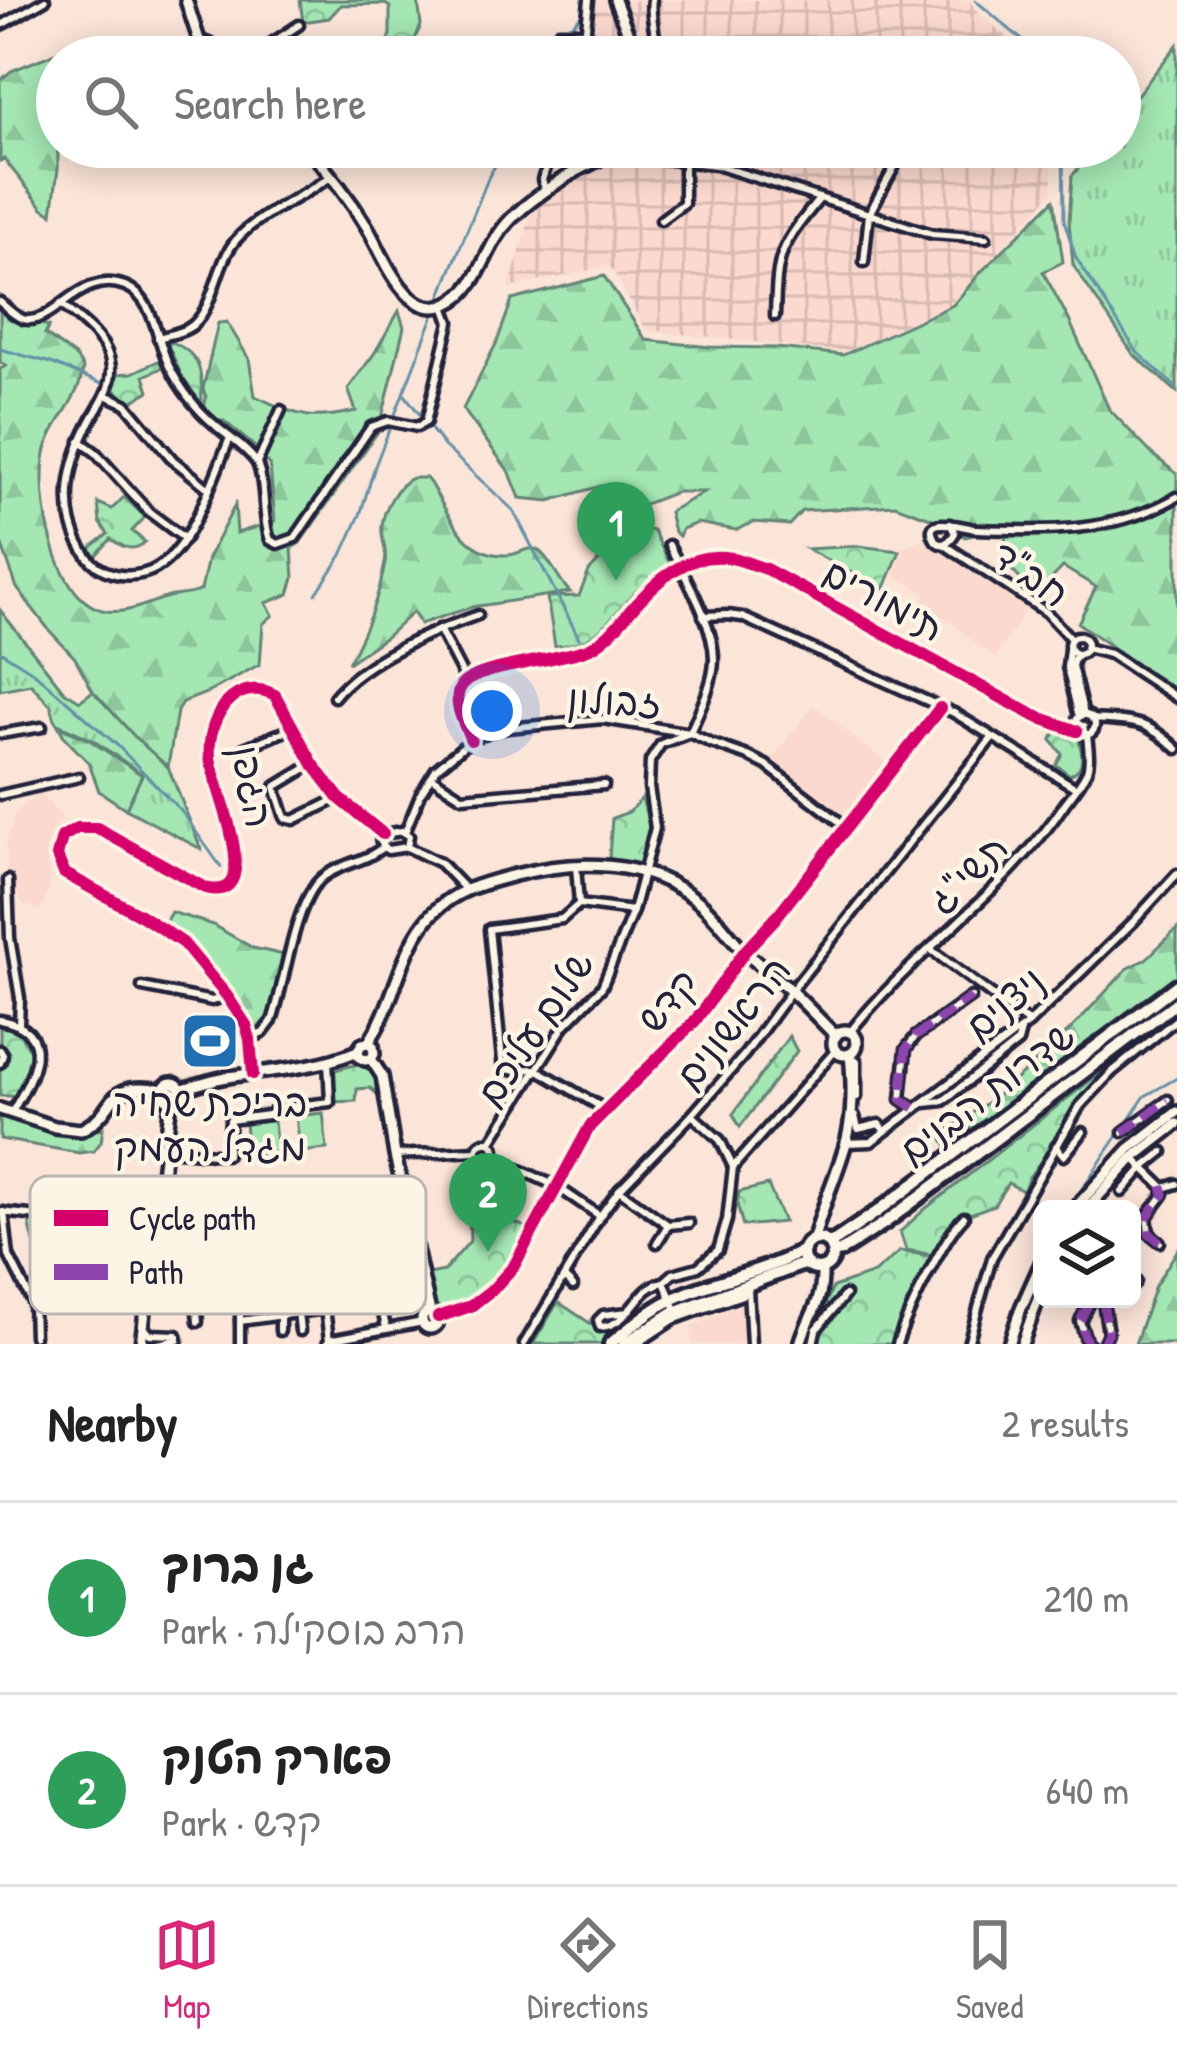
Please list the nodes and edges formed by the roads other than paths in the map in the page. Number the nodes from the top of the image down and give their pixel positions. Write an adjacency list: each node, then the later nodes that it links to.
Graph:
1 (45, 0): 7 (street)
2 (186, 0): 10 (street)
3 (590, 0): 9 (street)
4 (615, 0): 13 (street)
5 (652, 0): 14 (street)
6 (299, 25): 11 (street)
7 (0, 26)
8 (559, 32): 9 (street)
9 (587, 32): 12 (street)
10 (198, 36)
11 (282, 36)
12 (586, 36)
13 (629, 36)
14 (657, 36)
15 (327, 168): 21 (street)
16 (546, 168): 22 (street)
17 (582, 168): 22 (street)
18 (684, 168): 25 (street)
19 (725, 168): 23 (street)
20 (894, 168): 24 (street)
21 (333, 174): 30 (street); 32 (street)
22 (546, 190): 30 (street)
23 (820, 198): 24 (street); 31 (street)
24 (868, 214): 26 (street); 27 (street)
25 (661, 220)
26 (986, 238)
27 (864, 262)
28 (0, 302): 29 (street)
29 (61, 304): 32 (street); 33 (street)
30 (443, 304): 37 (street)
31 (775, 316)
32 (158, 338): 35 (street)
33 (106, 395): 36 (street); 38 (street)
34 (281, 410): 37 (street)
35 (230, 438): 37 (street); 38 (street)
36 (80, 441): 43 (street); 43 (street)
37 (256, 463)
38 (208, 488): 43 (street)
39 (1177, 496): 41 (street)
40 (950, 524): 41 (street); 42 (street); 44 (street)
41 (974, 530): 42 (street)
42 (954, 538): 44 (street); 46 (street, חב"ד)
43 (184, 539)
44 (943, 544): 46 (street, חב"ד)
45 (669, 545): 47 (street)
46 (958, 553): 51 (street, חב"ד)
47 (679, 566): 49 (street); 54 (street); 58 (street, תימורים)
48 (478, 615): 50 (street)
49 (703, 616): 57 (street); 62 (street)
50 (439, 629): 54 (street); 55 (street)
51 (1072, 638): 52 (street, חב"ד); 53 (street, חב"ד)
52 (1070, 649): 53 (street); 59 (street, חב"ד)
53 (1083, 651): 56 (street); 59 (street, חב"ד)
54 (466, 680): 65 (street)
55 (334, 698)
56 (1177, 698)
57 (940, 708): 64 (street); 75 (street, קדש)
58 (1053, 721): 59 (street, תימורים); 59 (street, תימורים)
59 (1085, 722): 66 (street); 72 (street, תשי"ג)
60 (42, 727): 63 (street)
61 (293, 728): 67 (street, הגפן); 68 (street); 92 (street, הגפן)
62 (690, 733): 65 (street, זבולון); 75 (street, זבולון); 81 (street, שלום עליכם)
63 (0, 734)
64 (992, 738): 72 (street); 91 (street, הראשונים)
65 (471, 740): 70 (street, זבולון)
66 (1177, 749)
67 (313, 764): 74 (street, הגפן); 74 (street)
68 (253, 766)
69 (80, 777): 73 (street)
70 (431, 777): 71 (street); 76 (street, זבולון)
71 (604, 784)
72 (1076, 788): 87 (street, תשי"ג)
73 (0, 795)
74 (338, 798): 77 (street, הגפן)
75 (844, 826): 88 (street, קדש)
76 (405, 832): 77 (street); 79 (street)
77 (383, 834): 78 (street)
78 (383, 847): 79 (street); 101 (street)
79 (407, 847): 84 (street)
80 (576, 865): 81 (street); 84 (street); 85 (street)
81 (643, 873): 86 (street, שלום עליכם); 88 (street)
82 (1177, 874): 98 (street, ניצנים)
83 (8, 880): 97 (street)
84 (465, 890): 102 (street)
85 (579, 904): 86 (street); 110 (street)
86 (633, 911): 110 (street, שלום עליכם)
87 (929, 949): 98 (street); 99 (street, תשי"ג)
88 (745, 951): 91 (street); 117 (street, קדש)
89 (1177, 985): 155 (main road, שדרות הבנים)
90 (142, 987): 92 (street)
91 (791, 991): 100 (street); 120 (street, הראשונים)
92 (227, 996): 101 (street, הגפן)
93 (971, 997): 116 (street)
94 (1177, 1002): 155 (main road, שדרות הבנים)
95 (1177, 1019): 129 (street)
96 (0, 1020): 97 (street)
97 (19, 1025): 118 (street)
98 (1026, 1026): 116 (street, ניצנים)
99 (850, 1032): 100 (street); 106 (street)
100 (836, 1036): 104 (street)
101 (250, 1039): 111 (street, הגפן)
102 (368, 1043): 105 (street); 107 (street)
103 (0, 1050): 109 (street)
104 (836, 1050): 106 (street); 136 (street)
105 (358, 1053): 107 (street); 108 (street)
106 (850, 1055): 124 (street); 128 (street)
107 (370, 1059): 133 (street)
108 (328, 1060): 111 (street); 130 (street)
109 (0, 1064)
110 (536, 1069): 117 (street); 127 (street, שלום עליכם)
111 (254, 1075): 113 (street)
112 (163, 1090): 113 (street); 115 (street); 118 (street)
113 (180, 1090): 115 (street)
114 (1168, 1100): 121 (street)
115 (171, 1101): 130 (street)
116 (918, 1105): 124 (street, ניצנים)
117 (606, 1109): 141 (street, קדש)
118 (6, 1111)
119 (1177, 1112): 123 (street)
120 (692, 1115): 136 (street); 143 (street, הראשונים)
121 (1148, 1115): 123 (street); 126 (street)
122 (1177, 1124): 135 (street)
123 (1158, 1126): 145 (street)
124 (885, 1131): 128 (street, ניצנים)
125 (1082, 1132): 129 (street)
126 (1123, 1132)
127 (490, 1143): 131 (street); 134 (street)
128 (846, 1143): 152 (street)
129 (1056, 1146): 200 (street)
130 (165, 1150): 138 (street)
131 (477, 1151): 133 (street); 134 (street)
132 (1163, 1152): 137 (street)
133 (395, 1155): 139 (street)
134 (492, 1157): 141 (street)
135 (1132, 1158): 137 (street); 146 (street)
136 (733, 1167): 160 (street)
137 (1143, 1168): 142 (street); 144 (street)
138 (162, 1176)
139 (400, 1176)
140 (1177, 1184): 142 (street)
141 (556, 1186): 148 (street); 179 (street, קדש)
142 (1164, 1188): 153 (street)
143 (619, 1190): 148 (street, הראשונים); 151 (street)
144 (1122, 1192)
145 (1082, 1200)
146 (1095, 1200)
147 (2, 1212): 165 (street)
148 (600, 1216): 158 (street, הראשונים)
149 (964, 1217): 199 (street)
150 (688, 1223): 151 (street)
151 (668, 1225): 154 (street)
152 (814, 1239): 155 (main road); 156 (main road)
153 (1160, 1242)
154 (657, 1243)
155 (832, 1248): 157 (main road)
156 (805, 1257): 157 (main road); 163 (main road); 166 (main road)
157 (822, 1269): 197 (street)
158 (564, 1277): 162 (street); 192 (street, הראשונים)
159 (426, 1278): 179 (street)
160 (664, 1282): 166 (street); 170 (street)
161 (1033, 1285): 201 (street)
162 (573, 1286)
163 (748, 1288): 166 (main road); 195 (street); 196 (street)
164 (845, 1294): 198 (street)
165 (30, 1298)
166 (674, 1305): 193 (main road); 194 (main road)
167 (1035, 1308): 202 (street)
168 (1092, 1308): 203 (street)
169 (1101, 1308): 204 (street)
170 (628, 1312)
171 (33, 1314): 186 (street)
172 (145, 1314): 182 (street)
173 (196, 1314): 181 (street)
174 (240, 1314): 180 (street)
175 (292, 1314): 178 (street)
176 (298, 1314): 185 (street)
177 (383, 1314): 183 (street)
178 (280, 1316): 180 (street); 184 (street)
179 (430, 1320): 183 (street, קדש); 191 (street)
180 (240, 1321): 190 (street)
181 (198, 1322)
182 (143, 1328): 188 (street); 189 (street)
183 (386, 1328): 187 (street, קדש)
184 (280, 1331)
185 (300, 1331)
186 (34, 1336)
187 (328, 1342)
188 (141, 1344)
189 (158, 1344)
190 (240, 1344)
191 (424, 1344)
192 (524, 1344)
193 (610, 1344)
194 (624, 1344)
195 (637, 1344)
196 (751, 1344)
197 (800, 1344)
198 (813, 1344)
199 (897, 1344)
200 (968, 1344)
201 (1009, 1344)
202 (1022, 1344)
203 (1090, 1344)
204 (1103, 1344)

